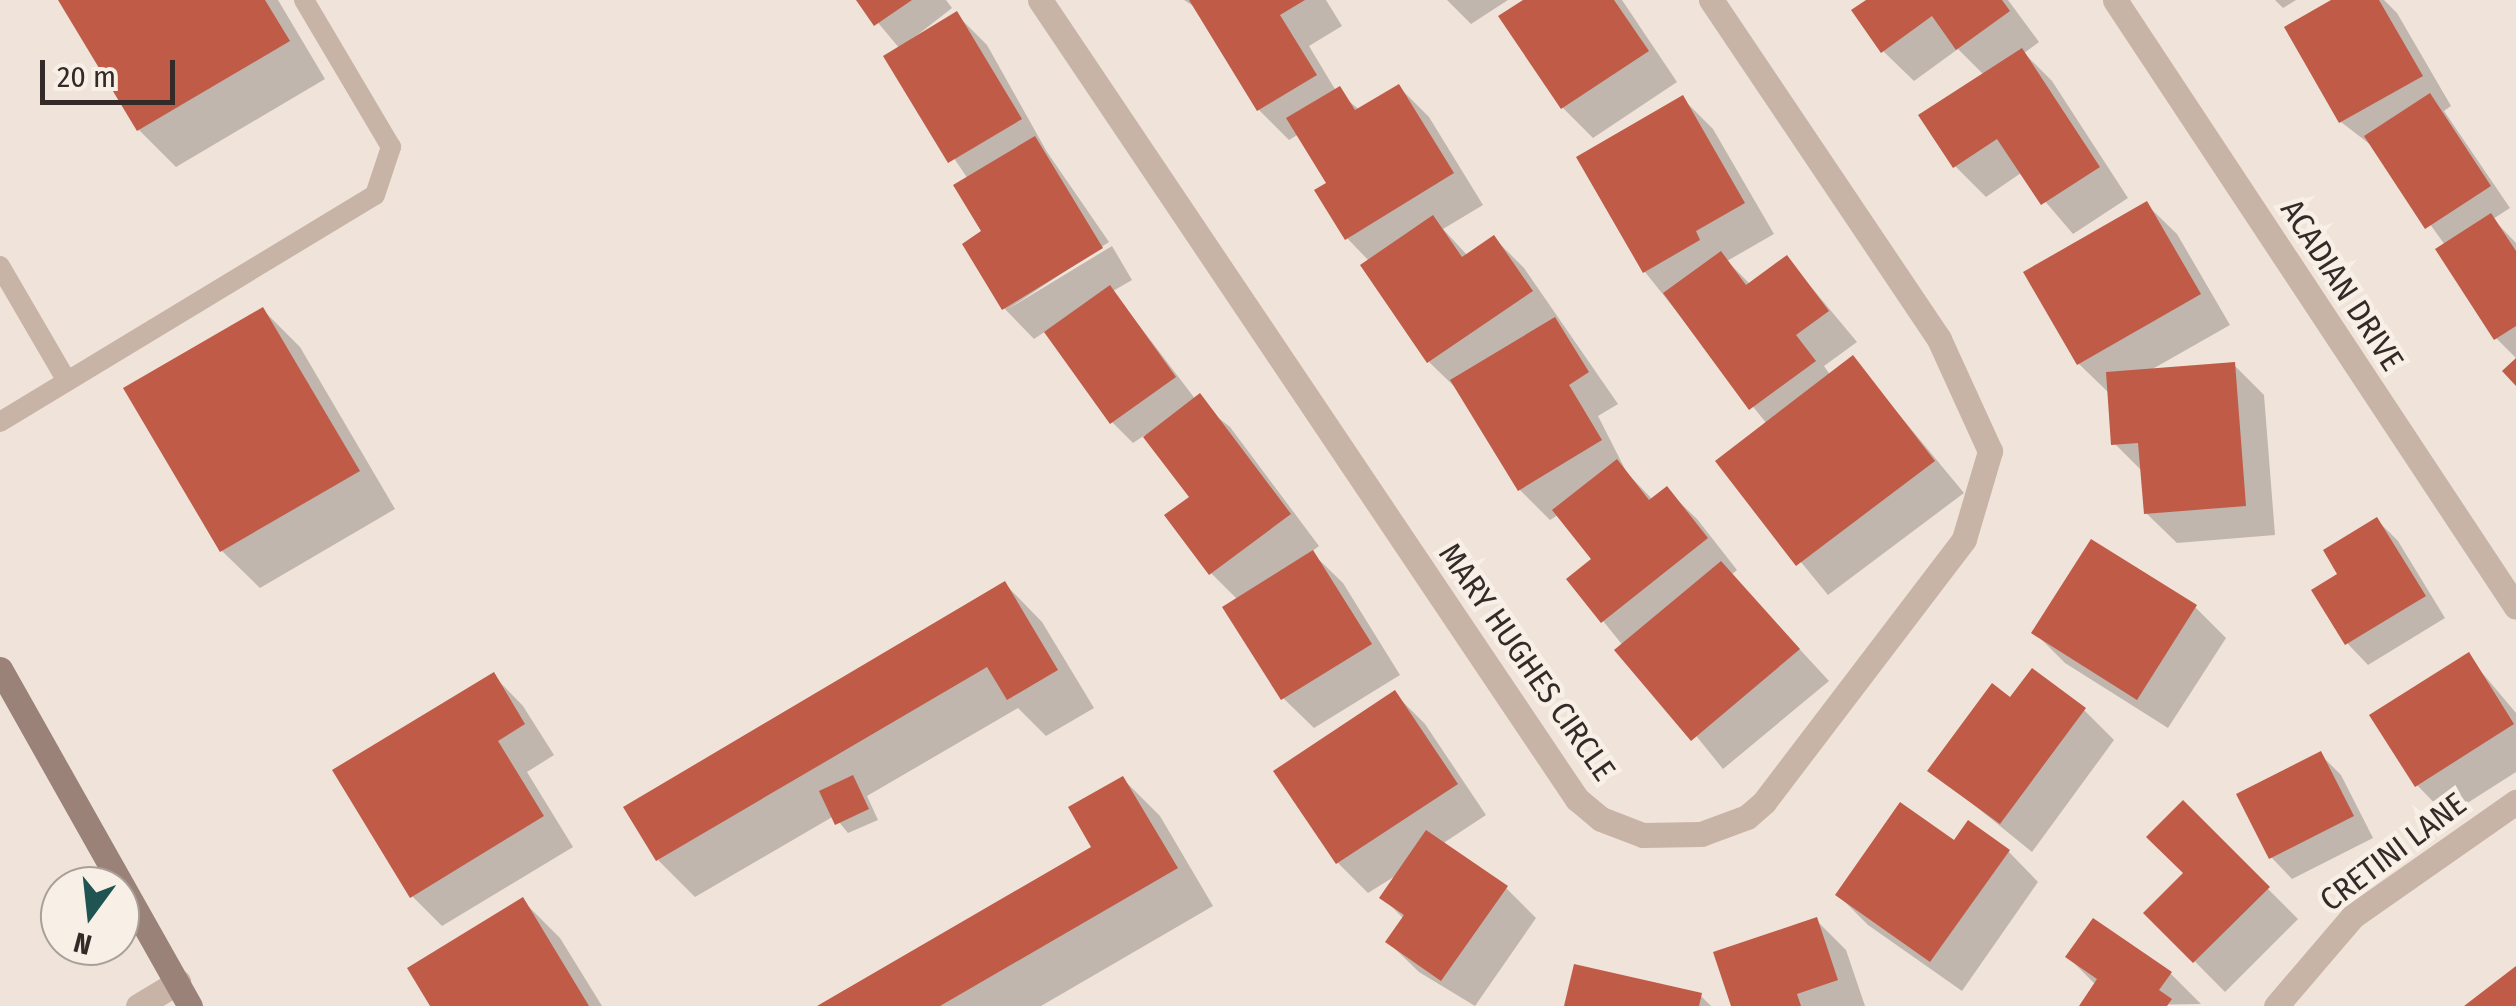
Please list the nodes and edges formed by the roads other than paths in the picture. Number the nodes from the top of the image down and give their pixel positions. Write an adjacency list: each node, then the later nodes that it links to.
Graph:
1 (304, 0): 6 (lane)
2 (1040, 0): 3 (street, MARY HUGHES CIRCLE)
3 (1711, 0)
4 (2115, 0): 8 (street, ACADIAN DRIVE)
5 (0, 266): 6 (lane)
6 (67, 381): 7 (lane)
7 (0, 422)
8 (2516, 607)
9 (0, 669): 11 (main road)
10 (2516, 802): 14 (street, CRETINI LANE)
11 (178, 982): 12 (street); 13 (main road)
12 (138, 1006)
13 (190, 1006)
14 (2276, 1006)

